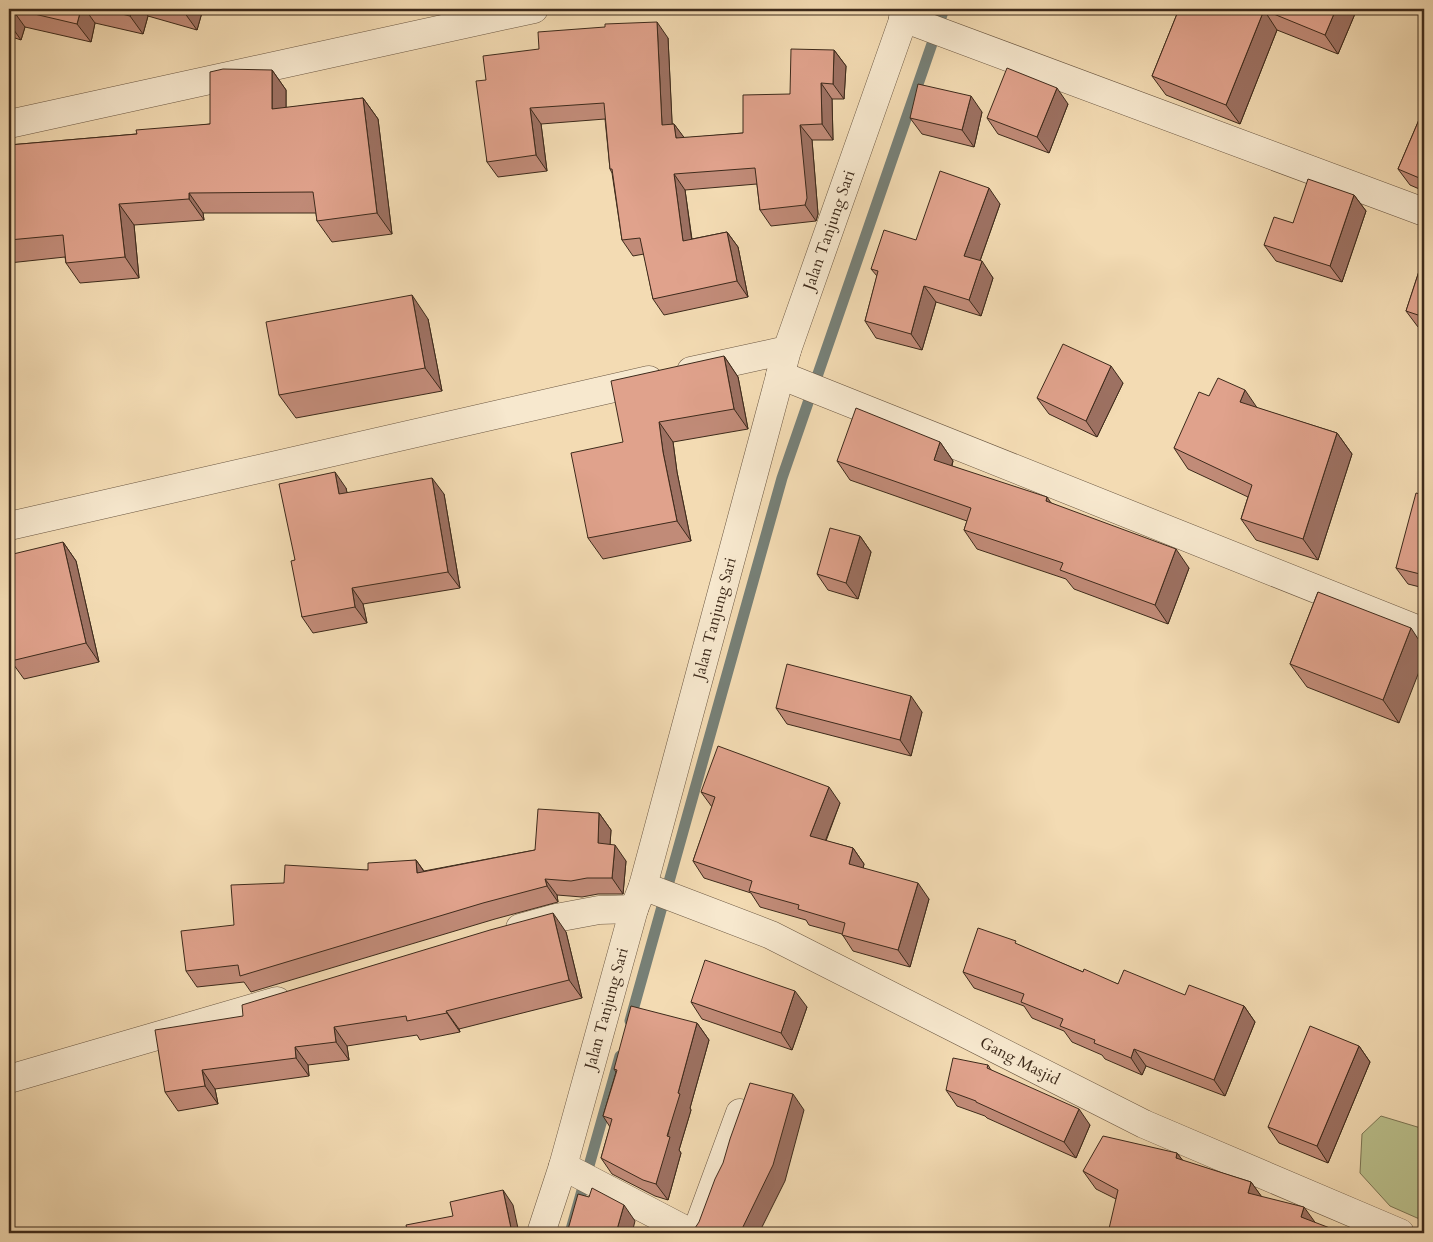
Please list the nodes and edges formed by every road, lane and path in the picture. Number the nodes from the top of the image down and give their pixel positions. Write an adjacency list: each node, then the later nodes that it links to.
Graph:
1 (534, 9): 3 (street)
2 (913, 18): 4 (street); 5 (street, Jalan Tanjung Sari)
3 (9, 124)
4 (1424, 212)
5 (794, 374): 6 (street); 7 (street); 8 (street, Jalan Tanjung Sari)
6 (9, 526)
7 (1424, 632)
8 (638, 897): 9 (street); 13 (street, Jalan Tanjung Sari); 17 (street, Gang Masjid)
9 (499, 934)
10 (305, 992): 11 (street)
11 (9, 1079)
12 (748, 1090): 16 (street)
13 (578, 1174): 14 (street, Jalan Tanjung Sari); 15 (street)
14 (541, 1233)
15 (691, 1233)
16 (696, 1233)
17 (1400, 1233)

